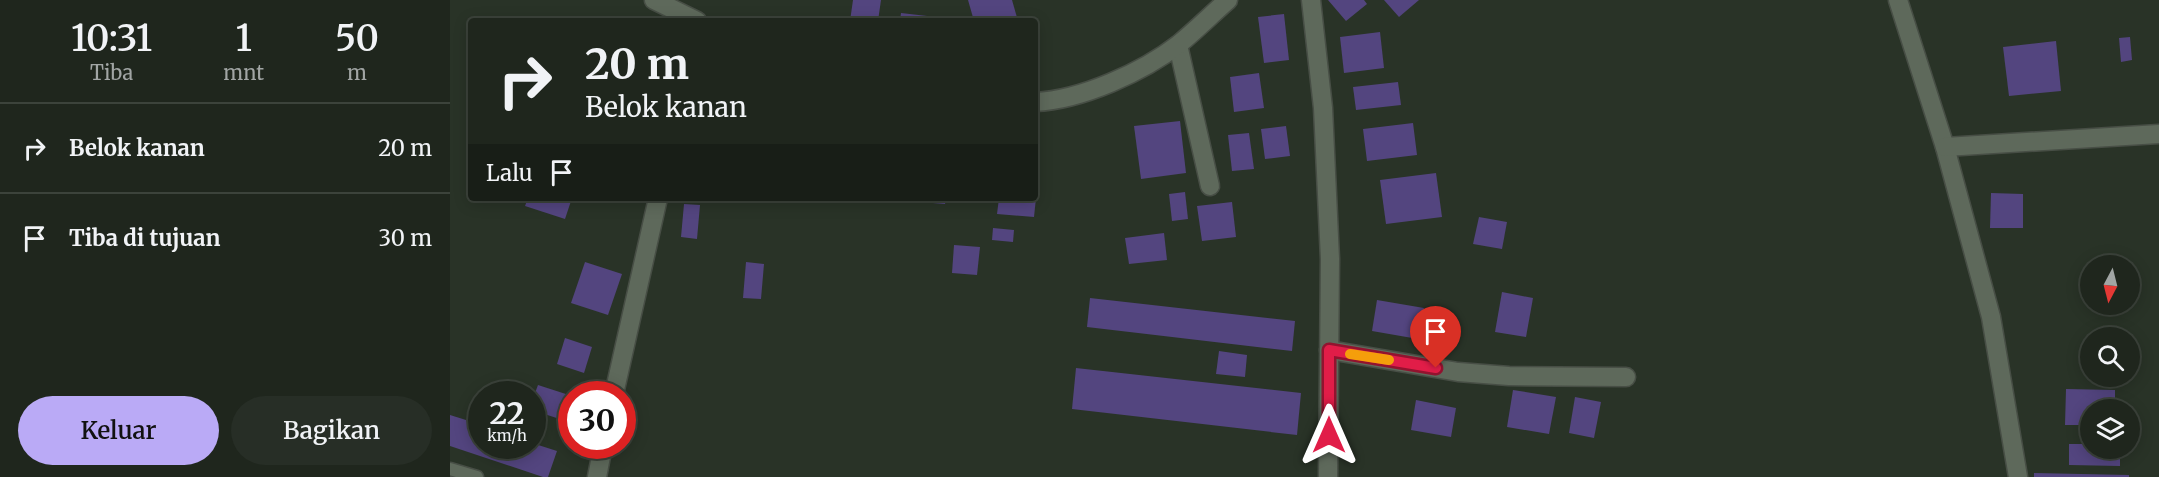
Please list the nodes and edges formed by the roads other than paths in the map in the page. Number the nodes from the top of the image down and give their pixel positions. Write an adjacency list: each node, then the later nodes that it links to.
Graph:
1 (654, 0): 5 (street)
2 (1228, 0): 6 (street)
3 (1311, 0): 12 (street)
4 (1898, 0): 9 (street)
5 (691, 18)
6 (1178, 45): 7 (street); 10 (street)
7 (1038, 102)
8 (2159, 134): 9 (street)
9 (1944, 147): 20 (street)
10 (1210, 186)
11 (657, 201): 14 (street)
12 (1329, 350): 13 (street); 19 (street)
13 (1626, 377)
14 (617, 381)
15 (600, 459): 18 (street)
16 (450, 468): 17 (lane)
17 (477, 477)
18 (597, 477)
19 (1328, 477)
20 (2018, 477)

